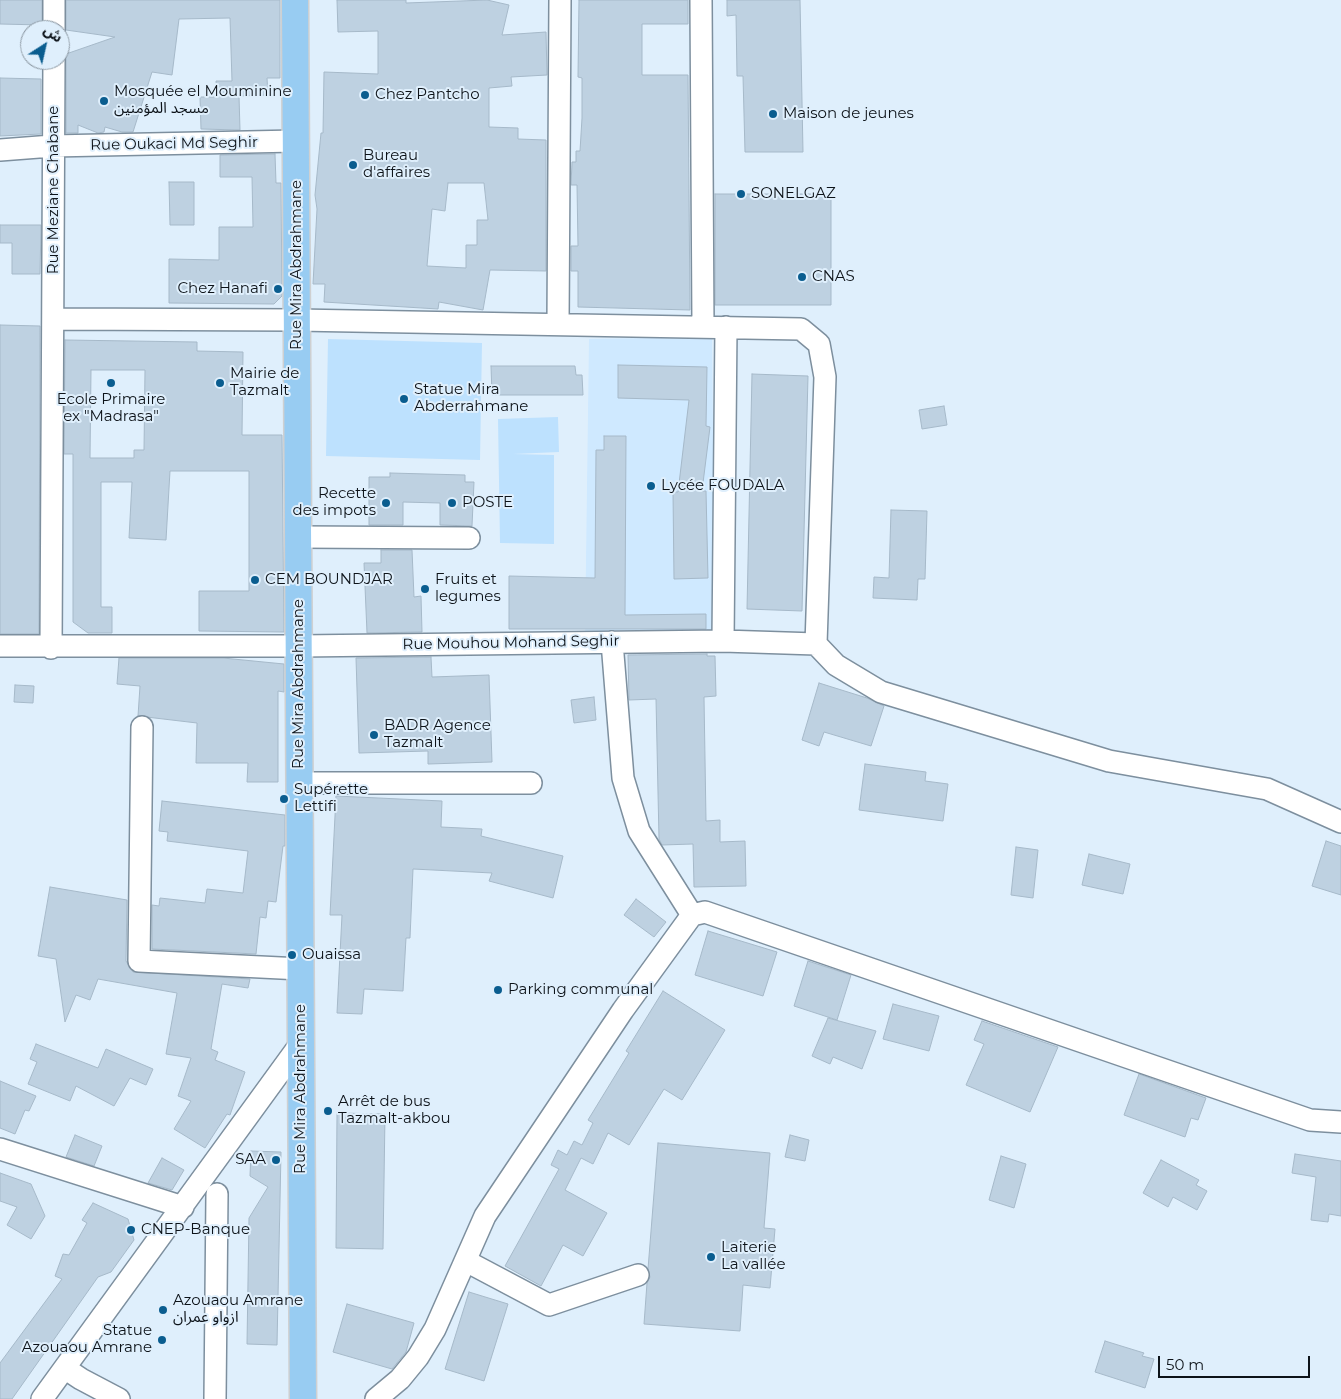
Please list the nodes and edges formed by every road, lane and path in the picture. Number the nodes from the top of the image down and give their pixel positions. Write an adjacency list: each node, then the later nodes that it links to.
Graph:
1 (54, 0): 5 (street)
2 (295, 0): 7 (main road, Rue Mira Abdrahmane)
3 (560, 0): 12 (street)
4 (701, 0): 13 (street)
5 (54, 20)
6 (54, 70): 8 (street, Rue Meziane Chabane)
7 (296, 141): 8 (street, Rue Oukaci Md Seghir); 11 (main road, Rue Mira Abdrahmane)
8 (52, 146): 9 (street, Rue Oukaci Md Seghir); 10 (street, Rue Meziane Chabane)
9 (0, 150)
10 (54, 319): 11 (street); 22 (street, Rue Meziane Chabane)
11 (297, 320): 12 (street); 15 (main road, Rue Mira Abdrahmane)
12 (558, 324): 13 (street)
13 (702, 326): 14 (street)
14 (726, 327): 17 (street); 19 (street)
15 (299, 537): 16 (street); 21 (main road, Rue Mira Abdrahmane)
16 (469, 538)
17 (723, 641): 18 (street, Rue Mouhou Mohand Seghir); 19 (street, Rue Mouhou Mohand Seghir)
18 (612, 642): 21 (street, Rue Mouhou Mohand Seghir); 27 (street)
19 (816, 644): 26 (street)
20 (0, 646): 22 (street, Rue Mouhou Mohand Seghir)
21 (299, 646): 22 (street, Rue Mouhou Mohand Seghir); 24 (main road, Rue Mira Abdrahmane)
22 (51, 648)
23 (142, 727): 28 (street)
24 (300, 783): 25 (street); 28 (main road, Rue Mira Abdrahmane)
25 (532, 783)
26 (1341, 822)
27 (692, 915): 30 (street); 34 (street)
28 (301, 969): 29 (main road, Rue Mira Abdrahmane)
29 (301, 1043): 33 (street); 40 (main road, Rue Mira Abdrahmane)
30 (1341, 1122)
31 (0, 1149): 33 (street)
32 (217, 1194): 39 (street)
33 (183, 1207): 36 (street)
34 (466, 1260): 35 (street); 41 (street)
35 (638, 1275)
36 (66, 1369): 37 (street); 38 (street)
37 (42, 1399)
38 (119, 1399)
39 (215, 1399)
40 (303, 1399)
41 (376, 1399)

